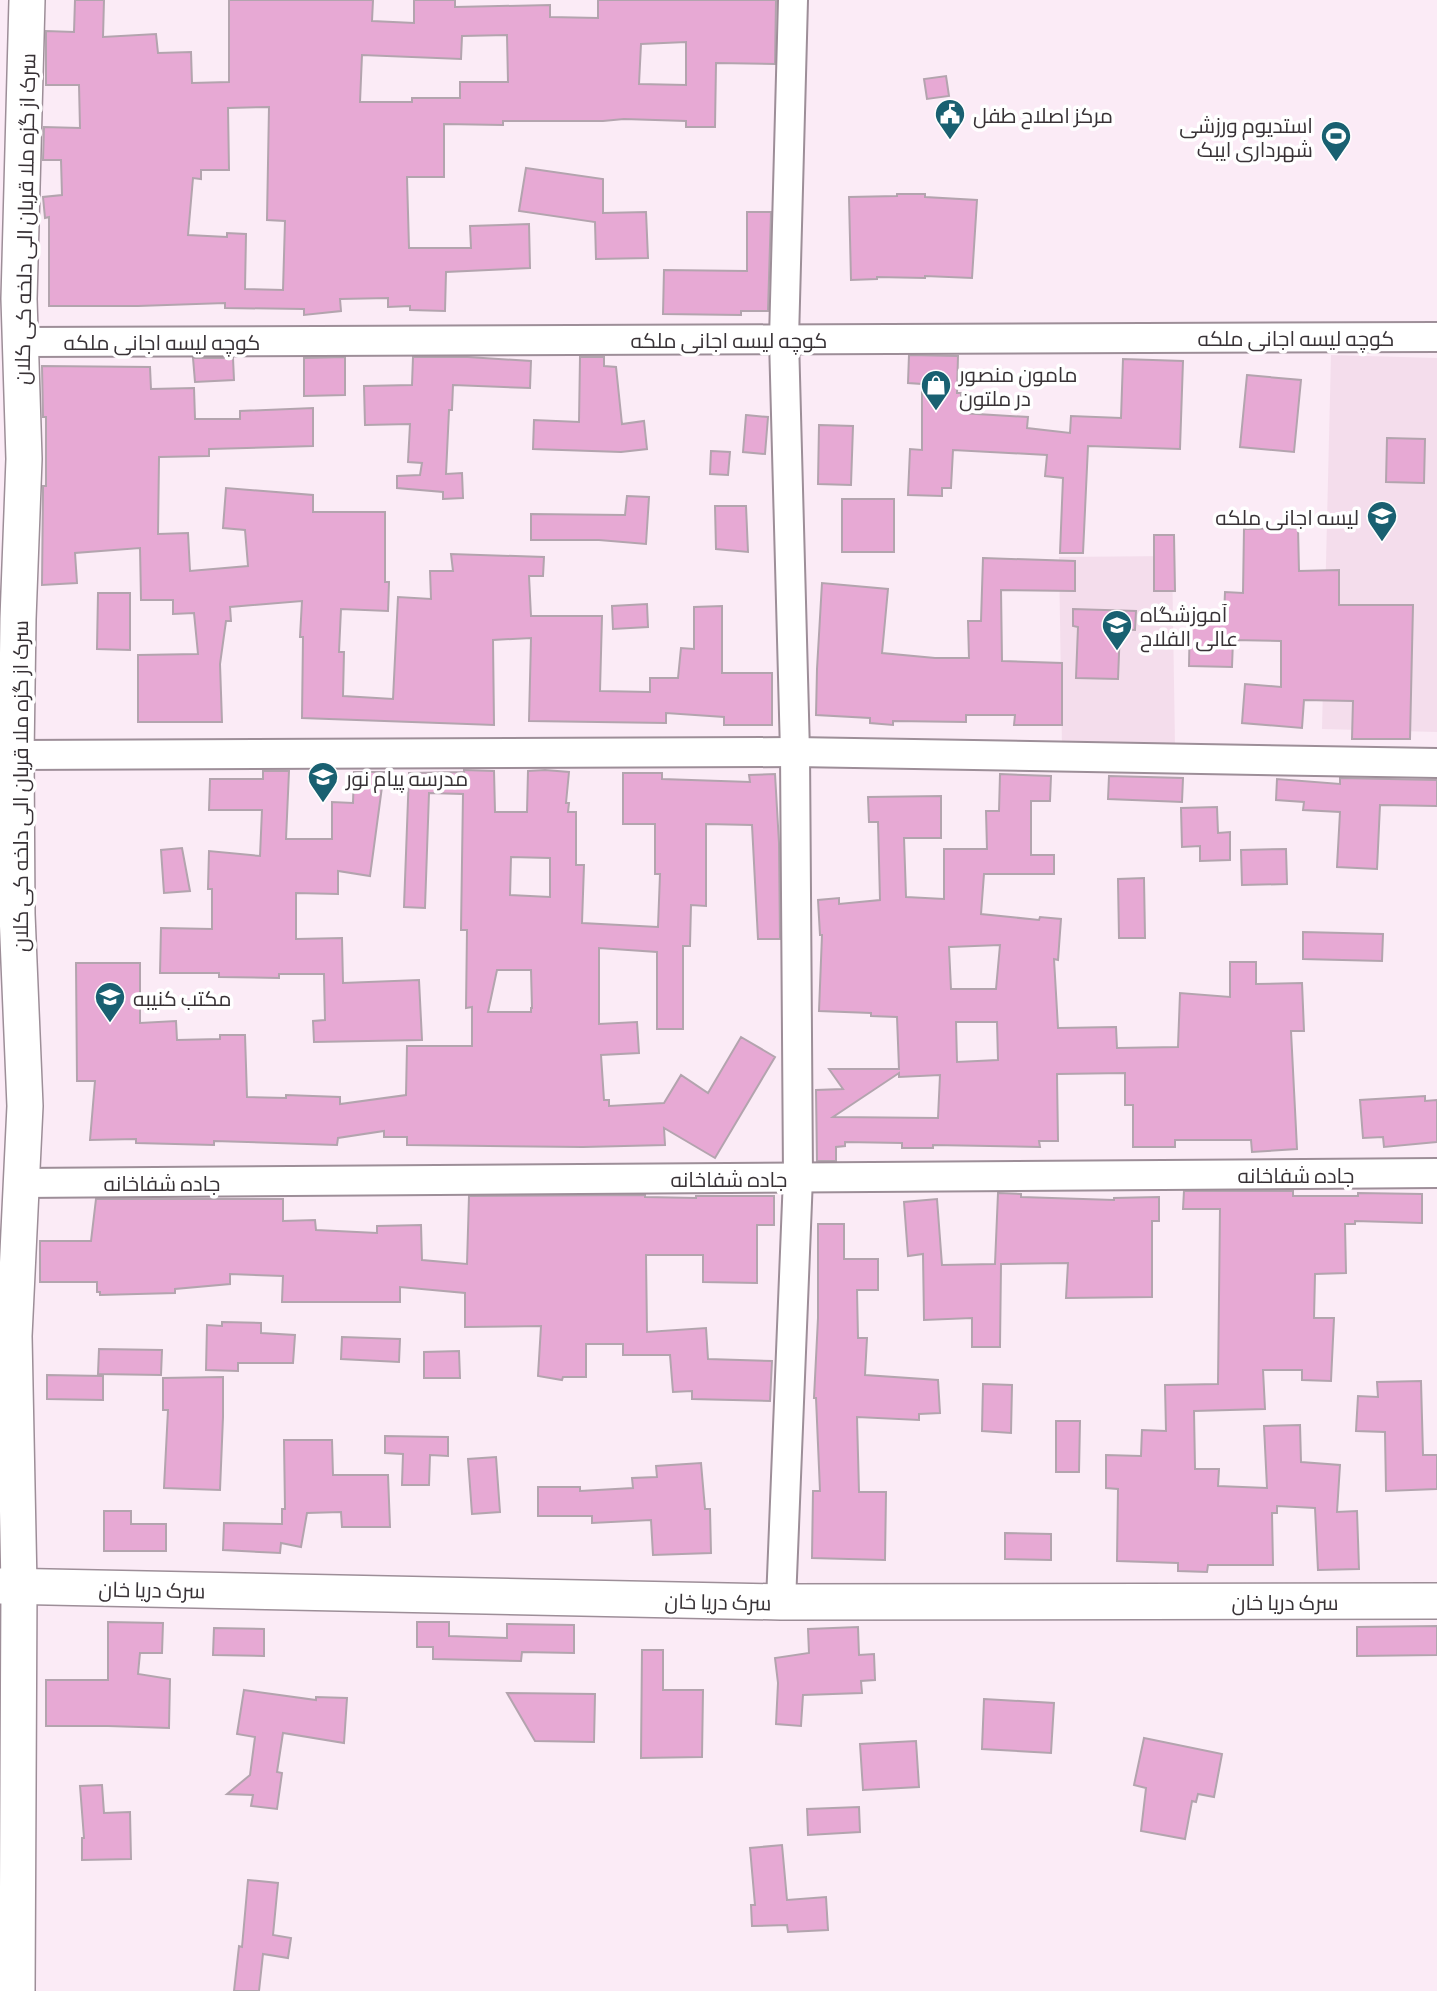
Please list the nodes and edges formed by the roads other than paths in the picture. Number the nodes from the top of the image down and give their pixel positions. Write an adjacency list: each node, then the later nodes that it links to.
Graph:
1 (27, 0): 5 (street, سرک از گزه ملا قربان الی دلخه کی کلان)
2 (793, 0): 4 (street)
3 (1437, 337): 4 (street, کوچه لیسه اجانی ملکه)
4 (784, 339): 5 (street, کوچه لیسه اجانی ملکه); 6 (street)
5 (20, 342): 7 (street, سرک از گزه ملا قربان الی دلخه کی کلان)
6 (795, 752): 7 (street); 8 (street); 10 (street)
7 (16, 755): 11 (street, سرک از گزه ملا قربان الی دلخه کی کلان)
8 (1437, 763)
9 (1437, 1173): 10 (street, جاده شفاخانه)
10 (798, 1177): 11 (street, جاده شفاخانه); 14 (street)
11 (21, 1183): 12 (street, سرک از گزه ملا قربان الی دلخه کی کلان)
12 (10, 1586): 14 (street, سرک دریا خان); 15 (street, سرک از گزه ملا قربان الی دلخه کی کلان)
13 (1437, 1601): 14 (street, سرک دریا خان)
14 (781, 1602)
15 (17, 1991)

